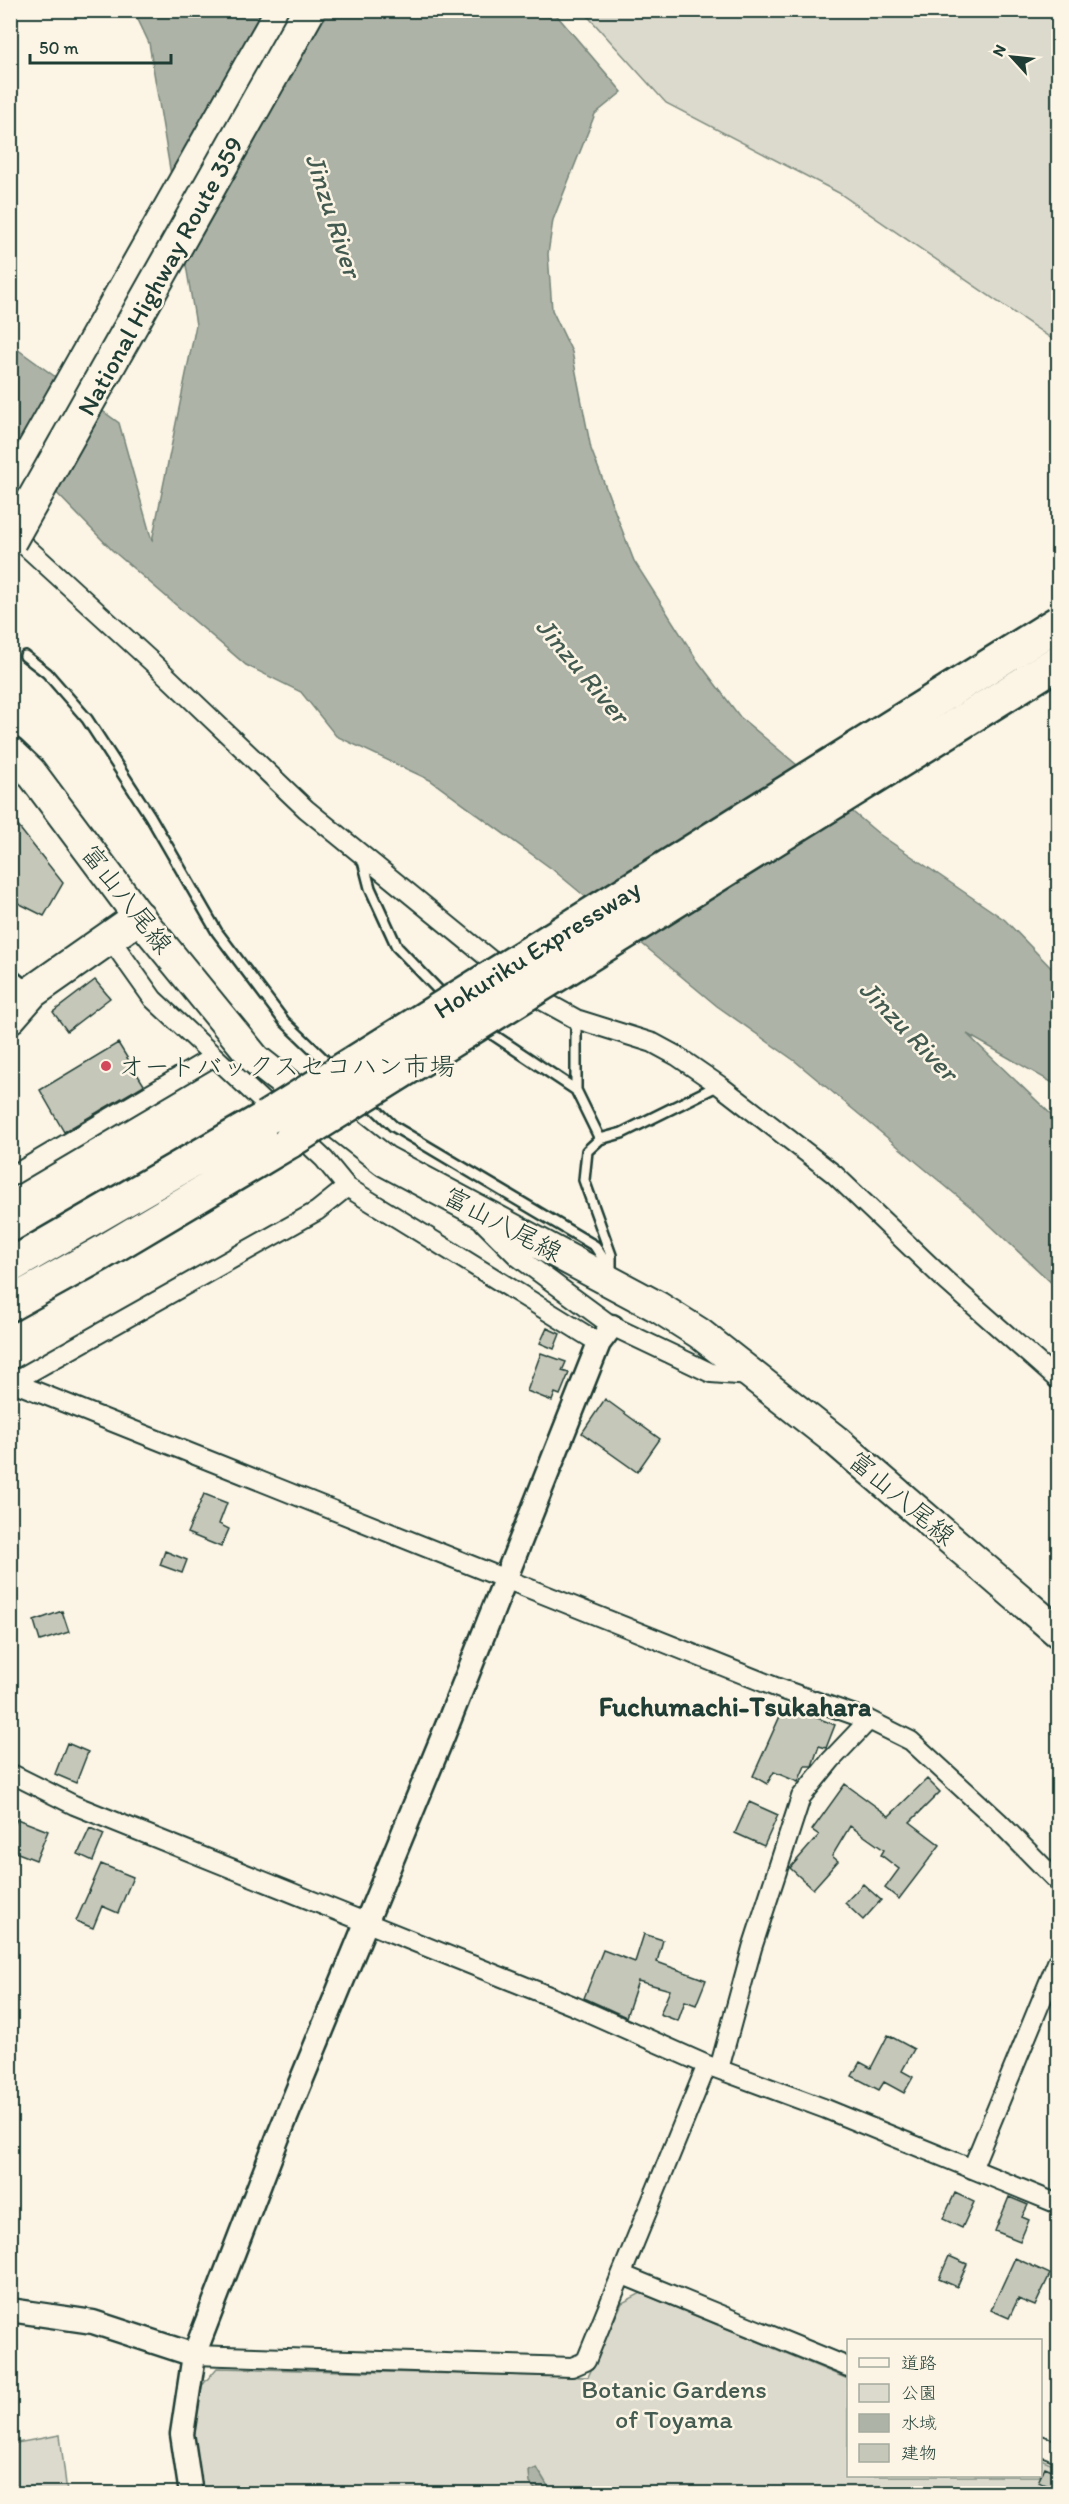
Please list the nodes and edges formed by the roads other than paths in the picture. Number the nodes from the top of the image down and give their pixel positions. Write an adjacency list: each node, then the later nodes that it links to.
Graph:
1 (282, 10): 3 (highway, National Highway Route 359)
2 (309, 10): 5 (highway, National Highway Route 359, bridge)
3 (10, 491)
4 (10, 532): 10 (street)
5 (10, 541)
6 (1059, 623): 27 (highway, Hokuriku Expressway, bridge)
7 (25, 656): 19 (lane)
8 (1059, 662): 29 (highway, Hokuriku Expressway, bridge)
9 (10, 752): 11 (main road, 富山八尾線)
10 (361, 854): 14 (lane); 17 (street)
11 (139, 917): 12 (highway); 26 (main road, 富山八尾線)
12 (109, 937): 13 (highway); 18 (street)
13 (21, 983): 15 (highway)
14 (459, 1012)
15 (10, 1017)
16 (469, 1018): 22 (lane)
17 (576, 1019): 20 (street); 22 (lane)
18 (213, 1057): 24 (street); 25 (street)
19 (343, 1078)
20 (719, 1085): 23 (lane); 32 (street)
21 (351, 1086): 28 (lane)
22 (576, 1090): 23 (lane)
23 (600, 1139): 28 (lane)
24 (10, 1178)
25 (347, 1187): 30 (street); 33 (street)
26 (463, 1203): 28 (main road, 富山八尾線); 30 (street)
27 (10, 1266)
28 (613, 1277): 31 (main road, 富山八尾線)
29 (10, 1304)
30 (605, 1334): 31 (street); 34 (street)
31 (753, 1377): 35 (main road, 富山八尾線)
32 (1059, 1380)
33 (11, 1382): 34 (street)
34 (506, 1579): 36 (street); 39 (street)
35 (1059, 1632)
36 (869, 1720): 38 (street); 41 (street)
37 (10, 1773): 39 (street)
38 (1059, 1882)
39 (367, 1923): 41 (street); 46 (street)
40 (1059, 1960): 42 (street)
41 (713, 2067): 42 (street); 44 (street)
42 (972, 2169): 43 (street)
43 (1059, 2204)
44 (623, 2275): 46 (street); 47 (street)
45 (10, 2310): 46 (street)
46 (194, 2355): 50 (street)
47 (847, 2366)
48 (1042, 2445): 49 (street)
49 (1059, 2452)
50 (191, 2493)

